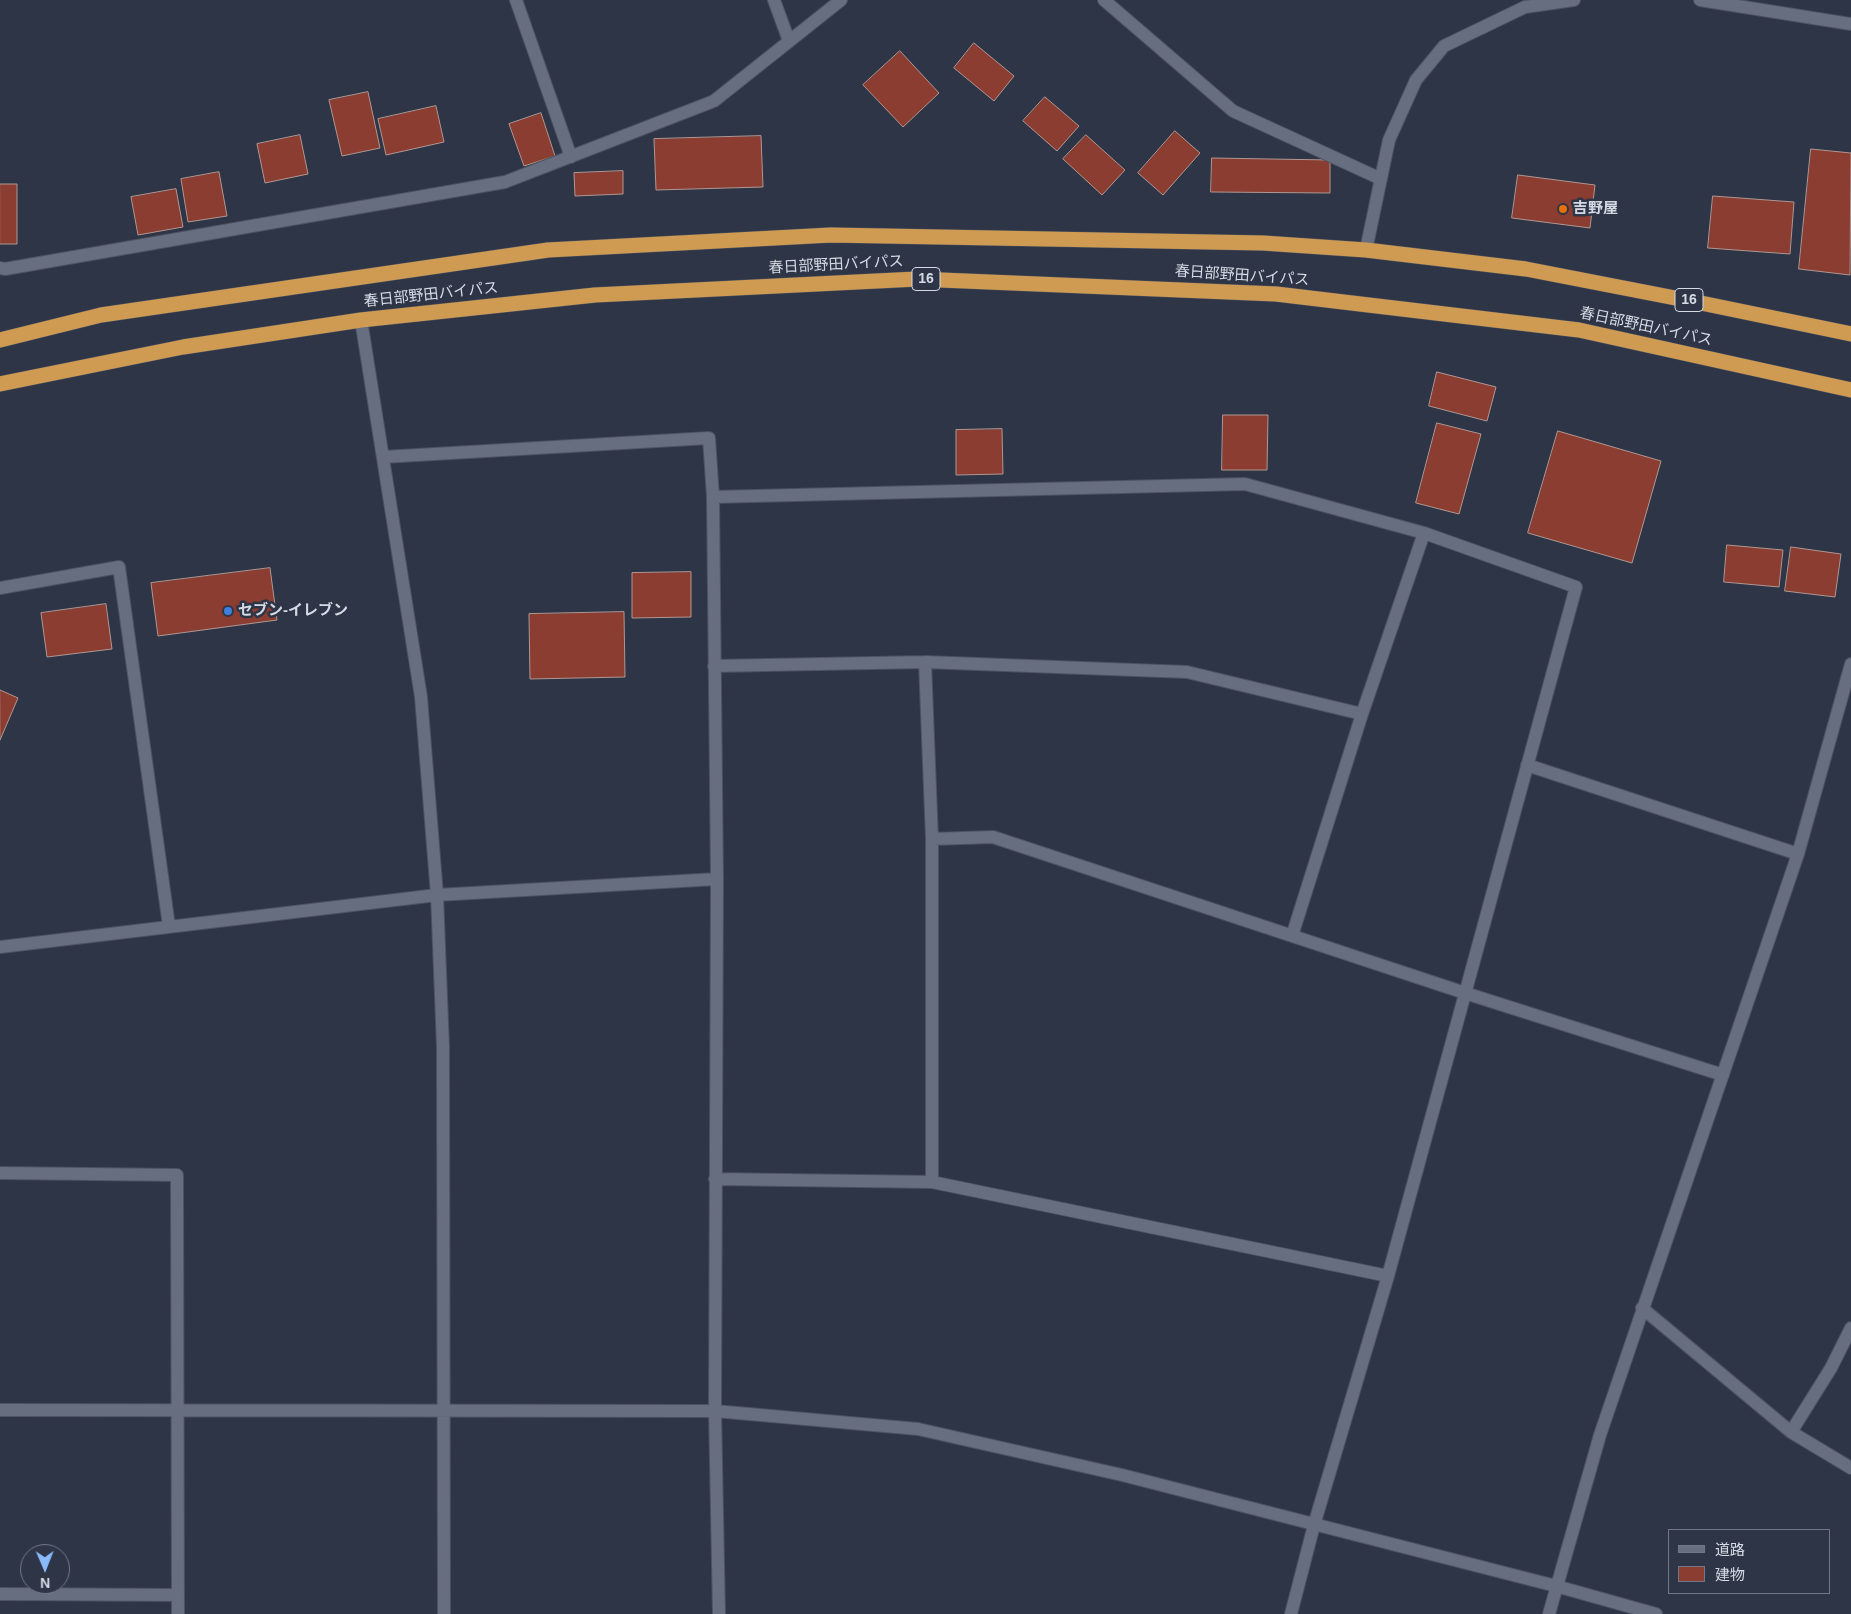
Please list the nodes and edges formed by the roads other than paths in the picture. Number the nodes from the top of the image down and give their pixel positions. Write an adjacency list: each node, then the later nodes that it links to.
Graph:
1 (516, 0): 9 (street)
2 (774, 0): 8 (street)
3 (841, 0): 8 (street)
4 (1104, 0): 10 (street)
5 (1574, 0): 10 (street)
6 (1700, 0): 7 (street)
7 (1851, 24)
8 (789, 41): 9 (street)
9 (571, 157): 12 (street)
10 (1381, 179): 11 (street)
11 (1366, 250): 14 (highway, 春日部野田バイパス / 16); 15 (highway, 春日部野田バイパス / 16)
12 (0, 268)
13 (361, 320): 16 (highway, 春日部野田バイパス / 16); 17 (highway, 春日部野田バイパス / 16); 18 (street)
14 (1851, 334)
15 (0, 340)
16 (0, 384)
17 (1851, 390)
18 (383, 457): 19 (street); 30 (street)
19 (713, 497): 20 (street); 23 (street)
20 (1424, 533): 25 (street); 26 (street)
21 (0, 588): 31 (street)
22 (925, 662): 23 (street); 25 (street); 27 (street)
23 (714, 666): 29 (street)
24 (1850, 670): 28 (street)
25 (1362, 714): 32 (street)
26 (1527, 765): 28 (street); 34 (street)
27 (932, 839): 32 (street); 38 (street)
28 (1798, 854): 35 (street)
29 (716, 879): 30 (street); 37 (street)
30 (437, 895): 31 (street); 44 (street)
31 (169, 926): 33 (street)
32 (1292, 936): 34 (street)
33 (0, 947)
34 (1465, 993): 35 (street); 39 (street)
35 (1723, 1075): 40 (street)
36 (0, 1174): 43 (street)
37 (715, 1179): 38 (street); 45 (street)
38 (932, 1182): 39 (street)
39 (1388, 1276): 48 (street)
40 (1642, 1308): 46 (street); 49 (street)
41 (1851, 1328): 46 (street)
42 (0, 1410): 43 (street)
43 (178, 1410): 44 (street); 51 (street)
44 (445, 1410): 45 (street); 53 (street)
45 (714, 1411): 48 (street); 54 (street)
46 (1790, 1432): 47 (street)
47 (1851, 1468)
48 (1314, 1524): 49 (street); 55 (street)
49 (1556, 1586): 56 (street); 57 (street)
50 (0, 1594): 51 (street)
51 (178, 1595): 52 (street)
52 (178, 1614)
53 (444, 1614)
54 (719, 1614)
55 (1291, 1614)
56 (1549, 1614)
57 (1656, 1614)

